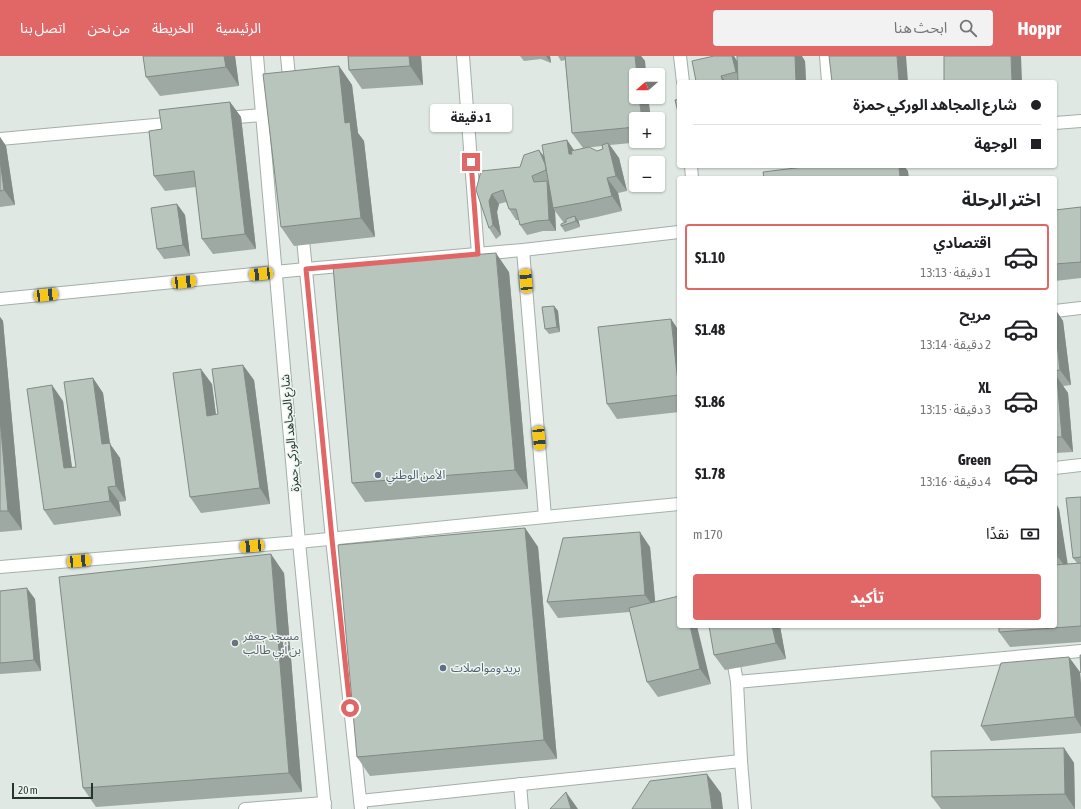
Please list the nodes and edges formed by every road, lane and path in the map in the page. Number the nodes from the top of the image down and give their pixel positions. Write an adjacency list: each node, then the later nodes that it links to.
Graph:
1 (257, 56): 9 (street, شارع المجاهد الوركي حمزة)
2 (287, 56): 8 (street)
3 (463, 56): 18 (street)
4 (680, 56): 6 (street)
5 (826, 56): 7 (street)
6 (683, 80)
7 (828, 80)
8 (291, 96)
9 (262, 115): 10 (street); 20 (street, شارع المجاهد الوركي حمزة)
10 (215, 119)
11 (191, 121): 14 (street)
12 (1081, 121): 13 (street)
13 (1057, 123)
14 (0, 139)
15 (301, 214): 19 (street)
16 (677, 232): 17 (street)
17 (523, 250): 18 (street); 27 (street)
18 (478, 254): 19 (street)
19 (306, 269): 20 (street); 28 (street)
20 (276, 273): 21 (street); 29 (street, شارع المجاهد الوركي حمزة)
21 (0, 300)
22 (1081, 308): 23 (street)
23 (1057, 311)
24 (1081, 465): 25 (street)
25 (1057, 468)
26 (677, 504): 27 (street)
27 (545, 517): 28 (street)
28 (332, 539): 29 (street); 36 (street)
29 (299, 542): 30 (street); 37 (street, شارع المجاهد الوركي حمزة)
30 (0, 567)
31 (727, 628): 33 (street)
32 (1081, 651): 33 (street)
33 (737, 682): 34 (street)
34 (741, 761): 35 (street); 40 (street)
35 (520, 784): 36 (street); 39 (street)
36 (361, 805)
37 (325, 806): 38 (street)
38 (245, 809)
39 (522, 809)
40 (745, 809)

